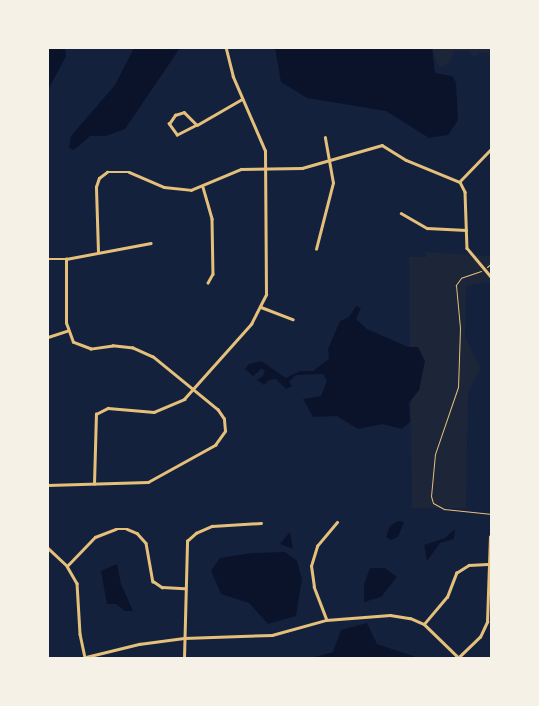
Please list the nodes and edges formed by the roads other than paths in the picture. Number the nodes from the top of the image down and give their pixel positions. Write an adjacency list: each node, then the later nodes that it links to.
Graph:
1 (226, 48): 2 (street)
2 (242, 99): 3 (street); 7 (street)
3 (197, 126): 3 (street)
4 (325, 138): 6 (street)
5 (492, 148): 8 (street)
6 (330, 160): 7 (street); 8 (street); 13 (street)
7 (265, 168): 9 (street); 19 (street)
8 (460, 182): 11 (street)
9 (203, 187): 14 (street); 18 (street)
10 (401, 213): 11 (street)
11 (466, 230): 17 (street)
12 (151, 242): 14 (street)
13 (316, 249)
14 (98, 252): 16 (street)
15 (48, 259): 16 (street)
16 (66, 259): 21 (street)
17 (492, 278)
18 (208, 283)
19 (261, 307): 20 (street); 23 (street)
20 (293, 319)
21 (67, 331): 22 (street); 23 (street)
22 (48, 337)
23 (192, 391): 24 (street); 24 (street)
24 (94, 484): 25 (street)
25 (48, 485)
26 (262, 522): 32 (street)
27 (338, 522): 33 (street)
28 (490, 537): 30 (street)
29 (48, 548): 31 (street)
30 (488, 564): 34 (street); 38 (street)
31 (67, 566): 32 (street); 36 (street)
32 (184, 588): 35 (street)
33 (326, 620): 34 (street); 35 (street)
34 (424, 624): 38 (street)
35 (184, 638): 36 (street); 37 (street)
36 (86, 658)
37 (184, 658)
38 (458, 658)

